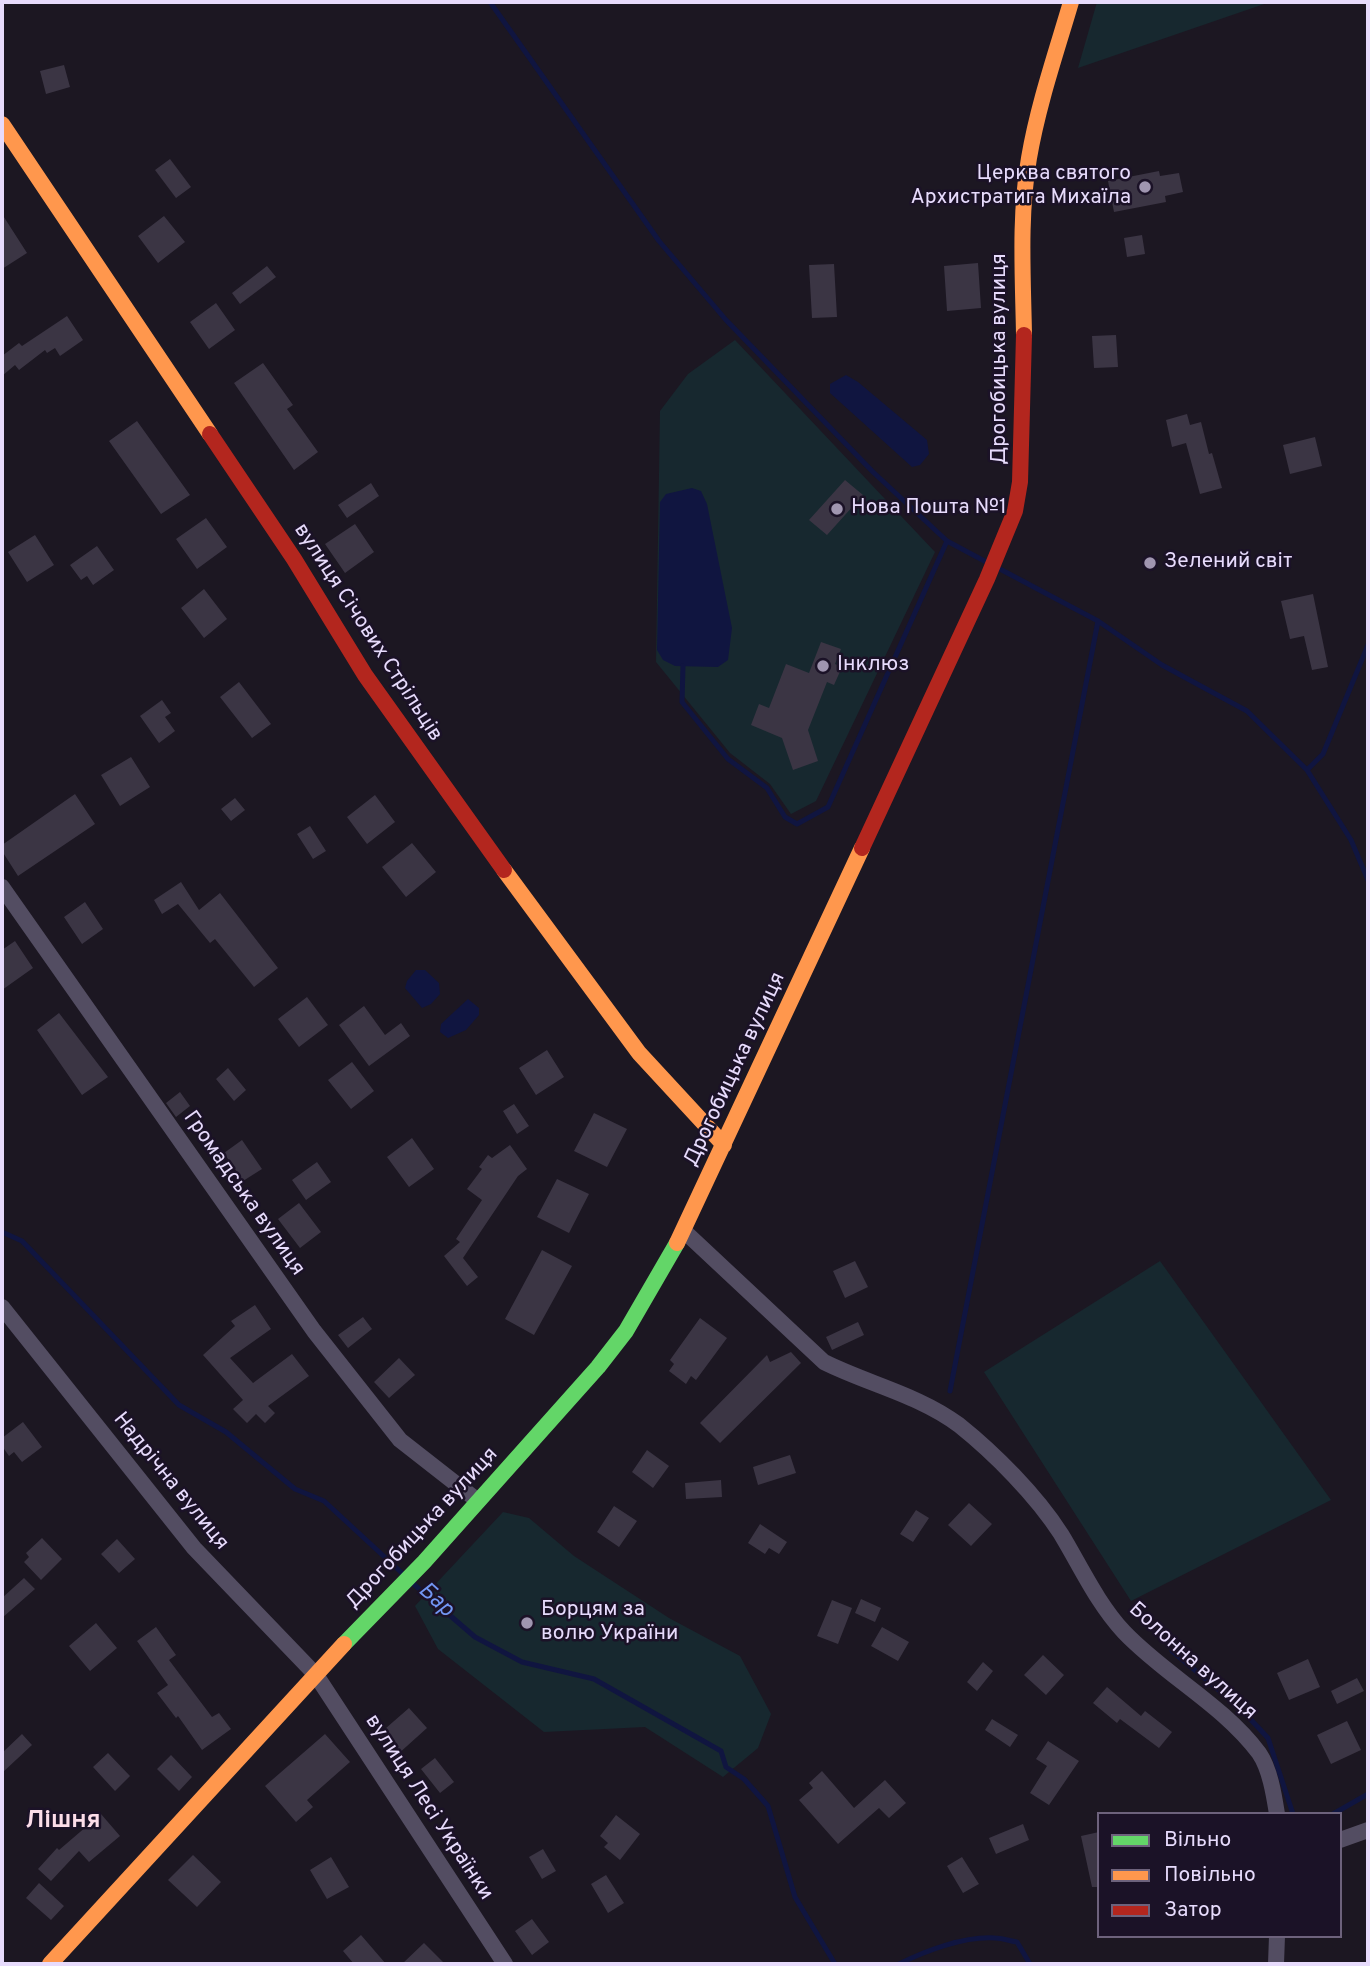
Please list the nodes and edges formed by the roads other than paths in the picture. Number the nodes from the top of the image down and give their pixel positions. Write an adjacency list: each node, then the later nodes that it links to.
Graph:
1 (1071, 2): 4 (main road, Дрогобицька вулиця)
2 (2, 124): 4 (main road, вулиця Січових Стрільців)
3 (2, 887): 7 (street, Громадська вулиця)
4 (724, 1144): 5 (main road, Дрогобицька вулиця)
5 (684, 1231): 7 (main road, Дрогобицька вулиця); 9 (street, Болонна вулиця)
6 (2, 1307): 8 (street, Надрічна вулиця)
7 (478, 1501): 8 (main road, Дрогобицька вулиця)
8 (316, 1675): 13 (main road, Дрогобицька вулиця); 14 (street, вулиця Лесі Українки)
9 (1277, 1812)
10 (1368, 1830): 11 (street)
11 (1342, 1839)
12 (1277, 1938): 15 (street)
13 (50, 1964)
14 (505, 1964)
15 (1276, 1964)

